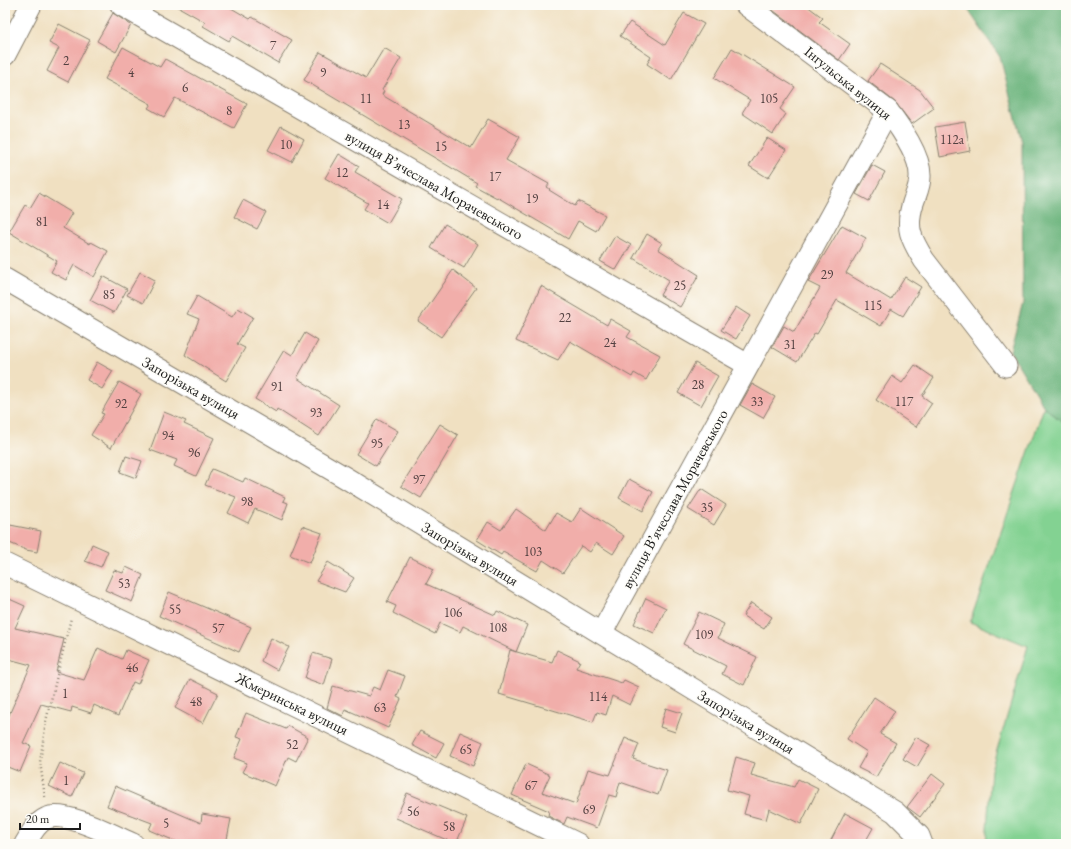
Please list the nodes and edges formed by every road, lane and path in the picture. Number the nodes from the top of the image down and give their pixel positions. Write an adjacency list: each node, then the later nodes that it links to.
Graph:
1 (31, 5): 4 (street)
2 (121, 5): 7 (street, вулиця В’ячеслава Морачевського)
3 (746, 5): 5 (street, Інгульська вулиця)
4 (5, 55)
5 (888, 111): 7 (street, вулиця В’ячеслава Морачевського); 8 (street, Інгульська вулиця)
6 (5, 279): 11 (street, Запорізька вулиця)
7 (748, 365): 11 (street, вулиця В’ячеслава Морачевського)
8 (1006, 366)
9 (5, 564): 15 (street, Жмеринська вулиця)
10 (71, 616): 12 (path)
11 (602, 632): 16 (street, Запорізька вулиця)
12 (48, 818): 13 (street); 14 (street)
13 (25, 844)
14 (133, 844)
15 (578, 844)
16 (922, 844)

